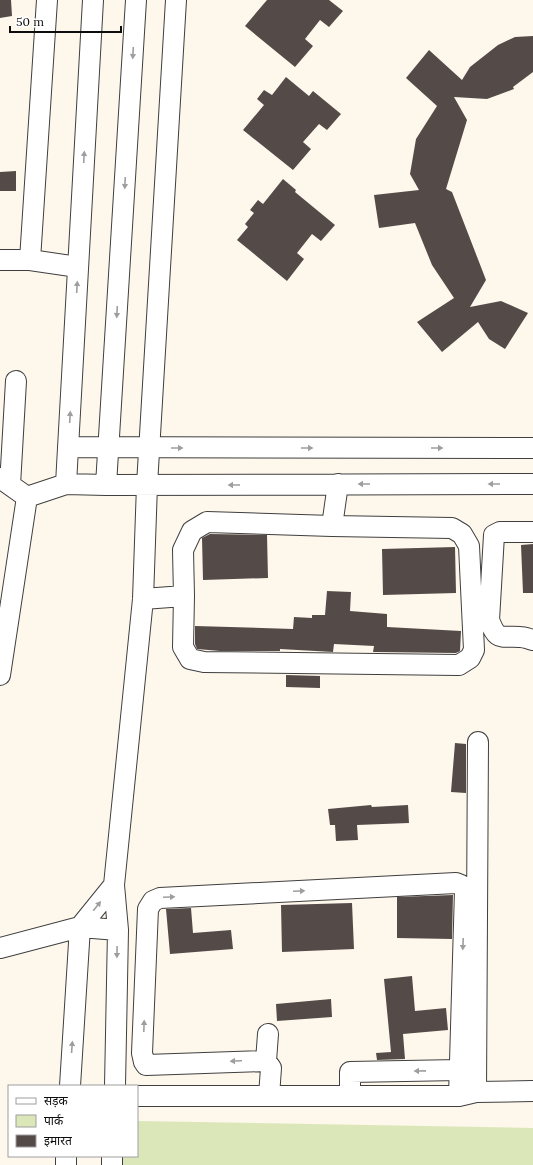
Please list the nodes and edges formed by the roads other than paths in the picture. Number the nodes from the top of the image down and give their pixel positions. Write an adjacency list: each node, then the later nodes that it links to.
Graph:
1 (47, 0): 6 (street)
2 (92, 0): 7 (street, one-way to 2)
3 (136, 0): 10 (street, one-way to 10)
4 (176, 0): 11 (street)
5 (0, 260): 6 (street)
6 (30, 260): 7 (street)
7 (78, 267): 9 (street, one-way to 7)
8 (16, 381): 13 (street)
9 (68, 447): 10 (street); 14 (street)
10 (109, 447): 11 (street); 17 (street)
11 (150, 448): 12 (street, one-way to 12); 18 (street)
12 (533, 448)
13 (5, 481): 19 (street)
14 (66, 484): 17 (street); 19 (street)
15 (338, 484): 16 (street, one-way to 15); 18 (street, one-way to 18); 20 (street)
16 (533, 484)
17 (106, 485): 18 (street)
18 (147, 485): 23 (street)
19 (27, 497): 25 (street)
20 (332, 526): 22 (street); 22 (street)
21 (533, 532): 24 (street)
22 (184, 596): 23 (street)
23 (143, 599): 27 (street)
24 (533, 640)
25 (0, 675)
26 (478, 742): 37 (street)
27 (114, 885): 28 (street, one-way to 27); 29 (street)
28 (80, 928): 29 (street); 30 (street); 34 (street, one-way to 28)
29 (118, 930): 35 (street, one-way to 35)
30 (0, 948)
31 (268, 1034): 32 (street)
32 (266, 1060): 33 (street, one-way to 33); 39 (street)
33 (459, 1070): 37 (street); 40 (street, one-way to 40)
34 (70, 1085)
35 (116, 1085)
36 (533, 1091): 37 (street)
37 (468, 1094): 40 (street)
38 (138, 1096): 39 (street)
39 (269, 1096): 40 (street)
40 (350, 1096)

